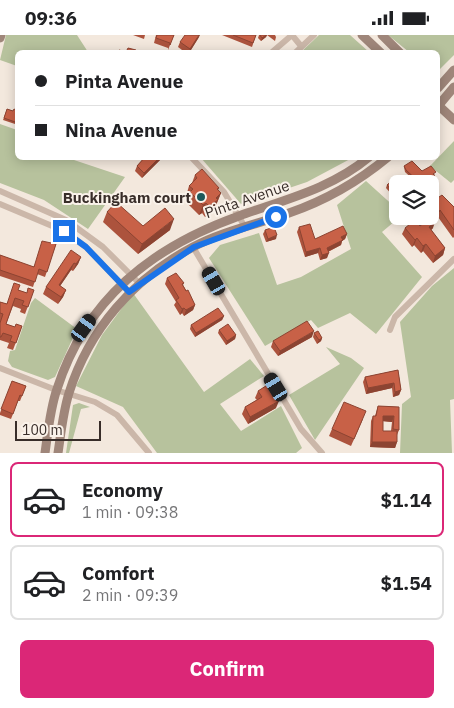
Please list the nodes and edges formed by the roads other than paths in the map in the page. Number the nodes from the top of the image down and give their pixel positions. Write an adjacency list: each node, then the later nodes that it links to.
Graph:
1 (292, 35): 5 (street); 6 (street)
2 (314, 35): 5 (street)
3 (362, 35): 8 (street)
4 (382, 35): 9 (street)
5 (301, 47): 7 (street)
6 (274, 50)
7 (298, 50)
8 (377, 50)
9 (397, 50)
10 (454, 69): 11 (street)
11 (440, 86)
12 (454, 87): 14 (street)
13 (440, 90): 14 (street)
14 (446, 96): 15 (street); 16 (street)
15 (454, 102)
16 (440, 103)
17 (440, 107): 18 (street)
18 (454, 120)
19 (194, 160): 26 (street)
20 (365, 160): 22 (street, Pinta Avenue)
21 (384, 160): 24 (street, Pinta Avenue)
22 (330, 182): 24 (street); 26 (street, Pinta Avenue)
23 (0, 191): 28 (street)
24 (335, 192): 27 (street, Pinta Avenue)
25 (0, 205): 30 (street)
26 (239, 215): 27 (street); 32 (street, Pinta Avenue)
27 (245, 227): 29 (street, Pinta Avenue)
28 (103, 247): 30 (street); 32 (street)
29 (194, 247): 34 (street, Pinta Avenue); 43 (street)
30 (96, 256): 33 (street)
31 (454, 259): 36 (street)
32 (131, 275): 33 (street, Pinta Avenue); 34 (street)
33 (120, 283): 35 (street); 38 (street, Pinta Avenue)
34 (140, 284): 35 (street, Pinta Avenue)
35 (129, 292): 39 (street, Pinta Avenue)
36 (390, 330)
37 (0, 368): 38 (street)
38 (56, 390): 39 (street); 40 (street, Pinta Avenue)
39 (69, 394): 41 (street, Pinta Avenue); 42 (street)
40 (45, 453)
41 (58, 453)
42 (149, 453)
43 (322, 453)

